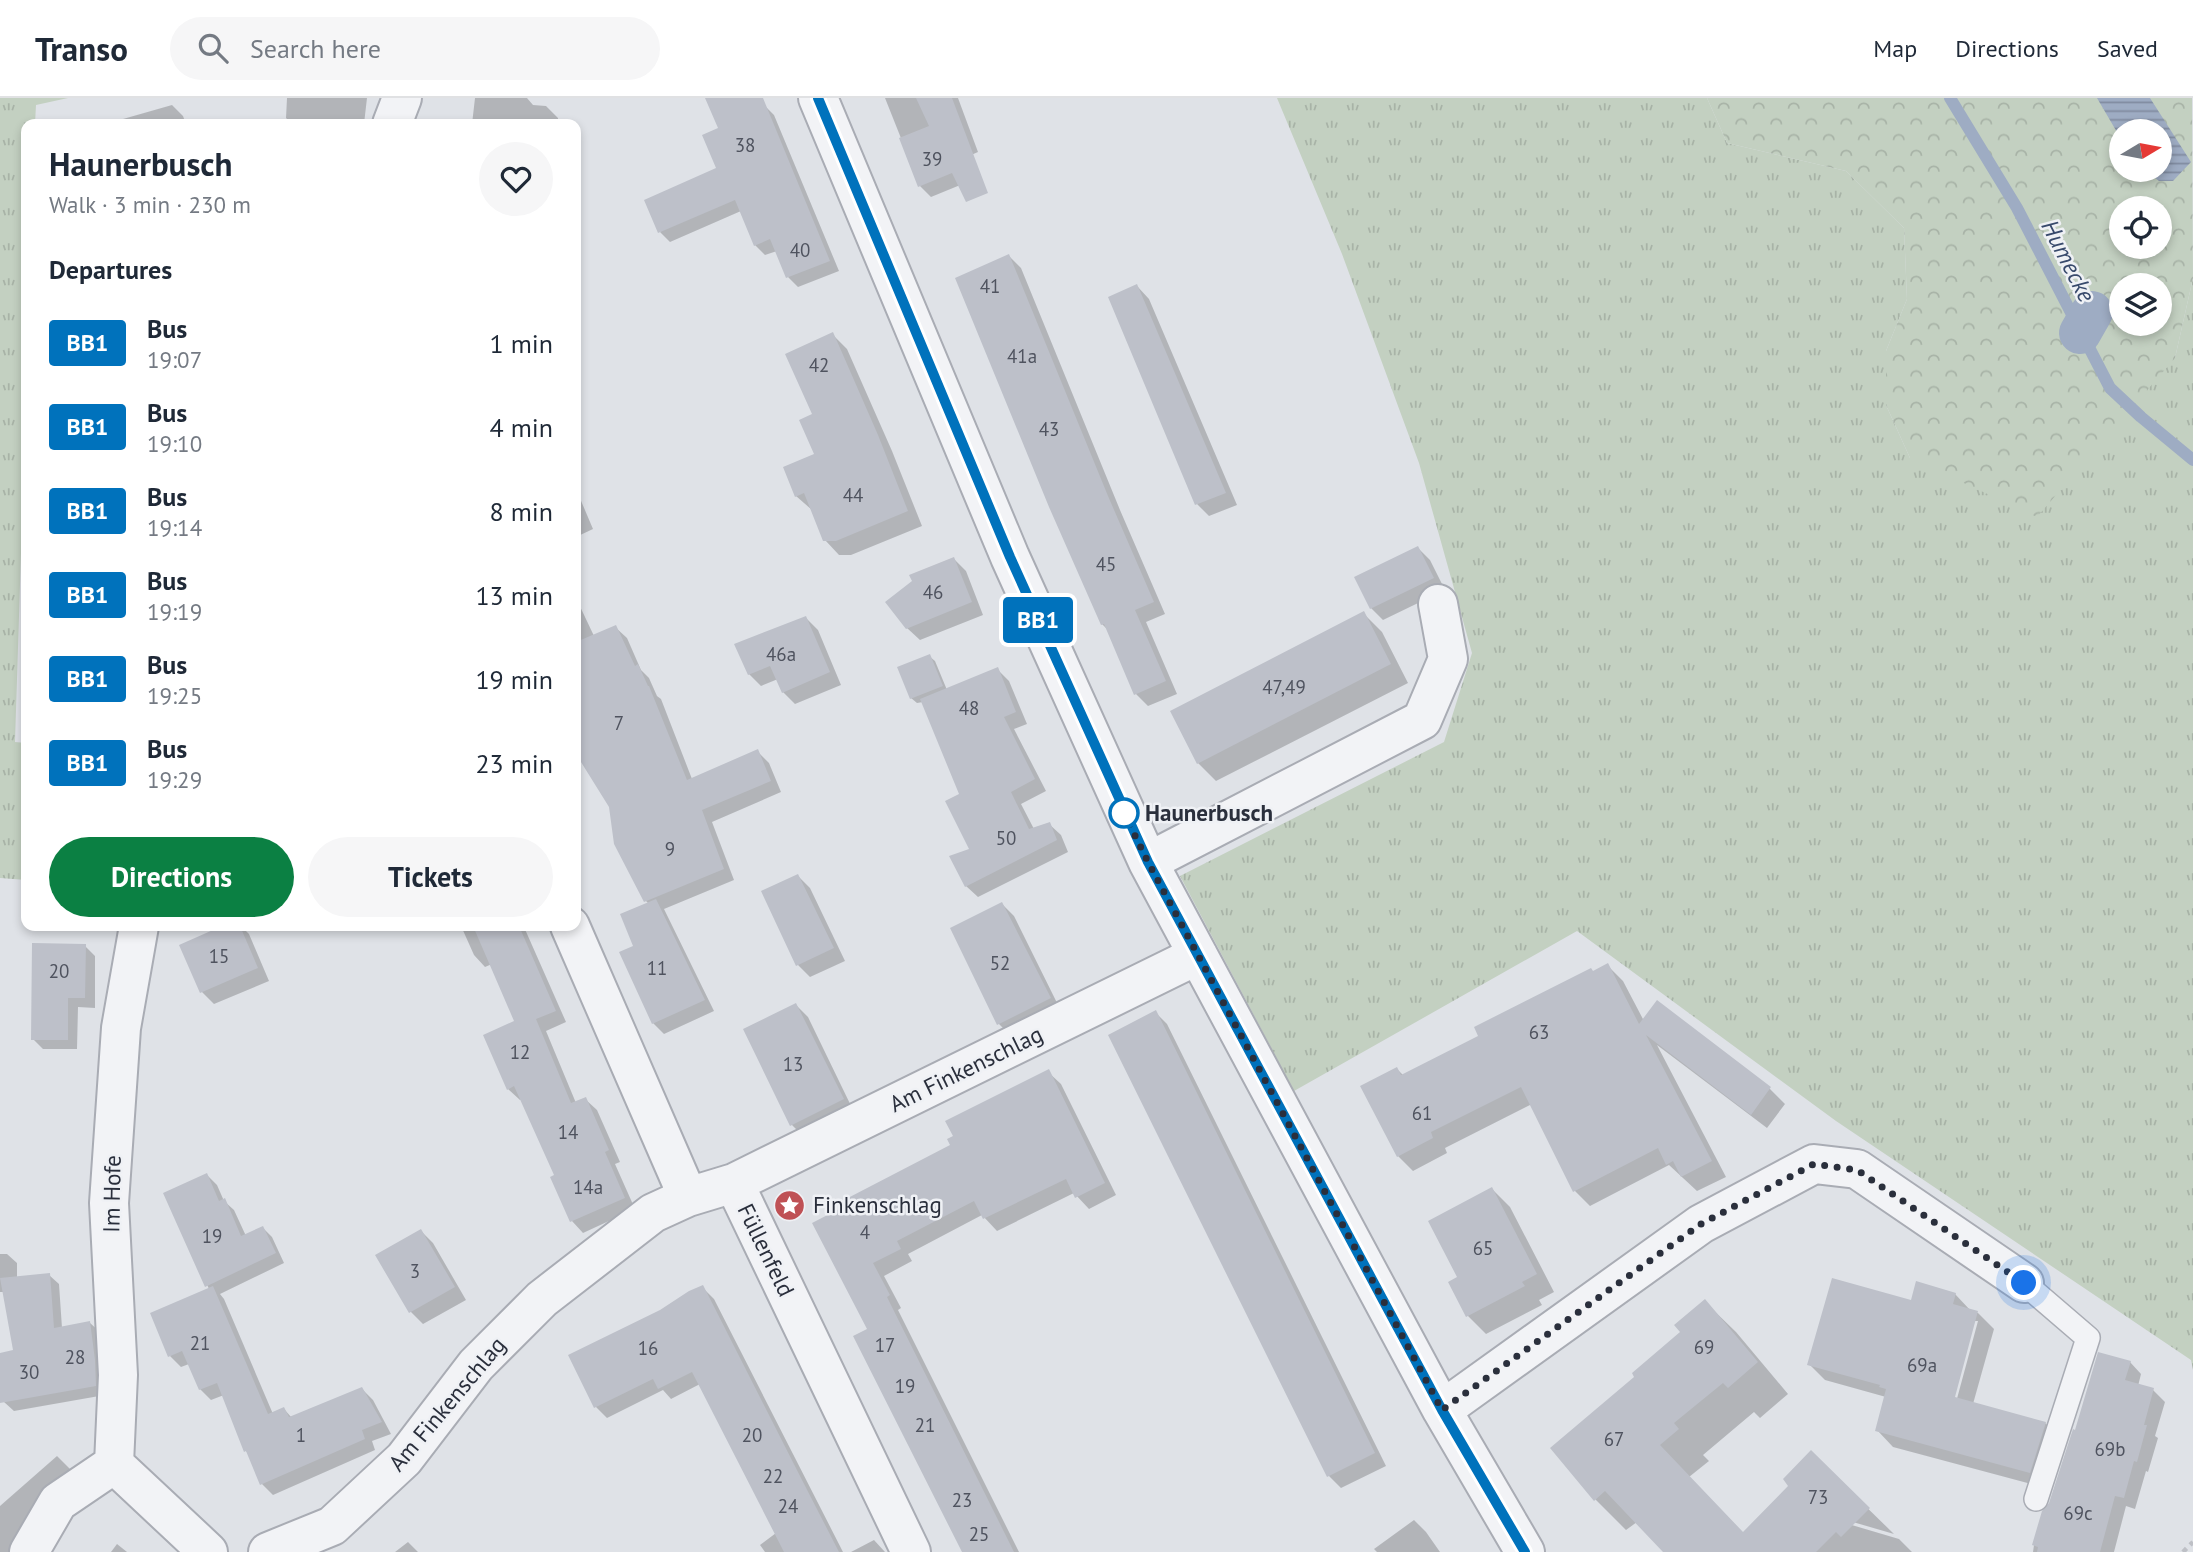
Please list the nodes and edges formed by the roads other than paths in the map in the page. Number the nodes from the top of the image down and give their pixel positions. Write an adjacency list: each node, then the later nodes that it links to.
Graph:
1 (402, 98): 3 (street)
2 (818, 98): 5 (street)
3 (393, 119)
4 (1438, 604): 5 (street)
5 (1148, 862): 8 (street)
6 (138, 931): 13 (street, Im Hofe)
7 (572, 931): 10 (street)
8 (1198, 955): 9 (street, Am Finkenschlag); 12 (street)
9 (734, 1183): 10 (street, Füllenfeld); 18 (street, Füllenfeld)
10 (688, 1197): 17 (street, Am Finkenschlag)
11 (2024, 1283): 12 (street); 14 (lane)
12 (1442, 1410): 19 (street)
13 (114, 1464): 15 (street); 16 (street)
14 (2036, 1499)
15 (29, 1552)
16 (208, 1552)
17 (268, 1552)
18 (911, 1552)
19 (1525, 1552)

